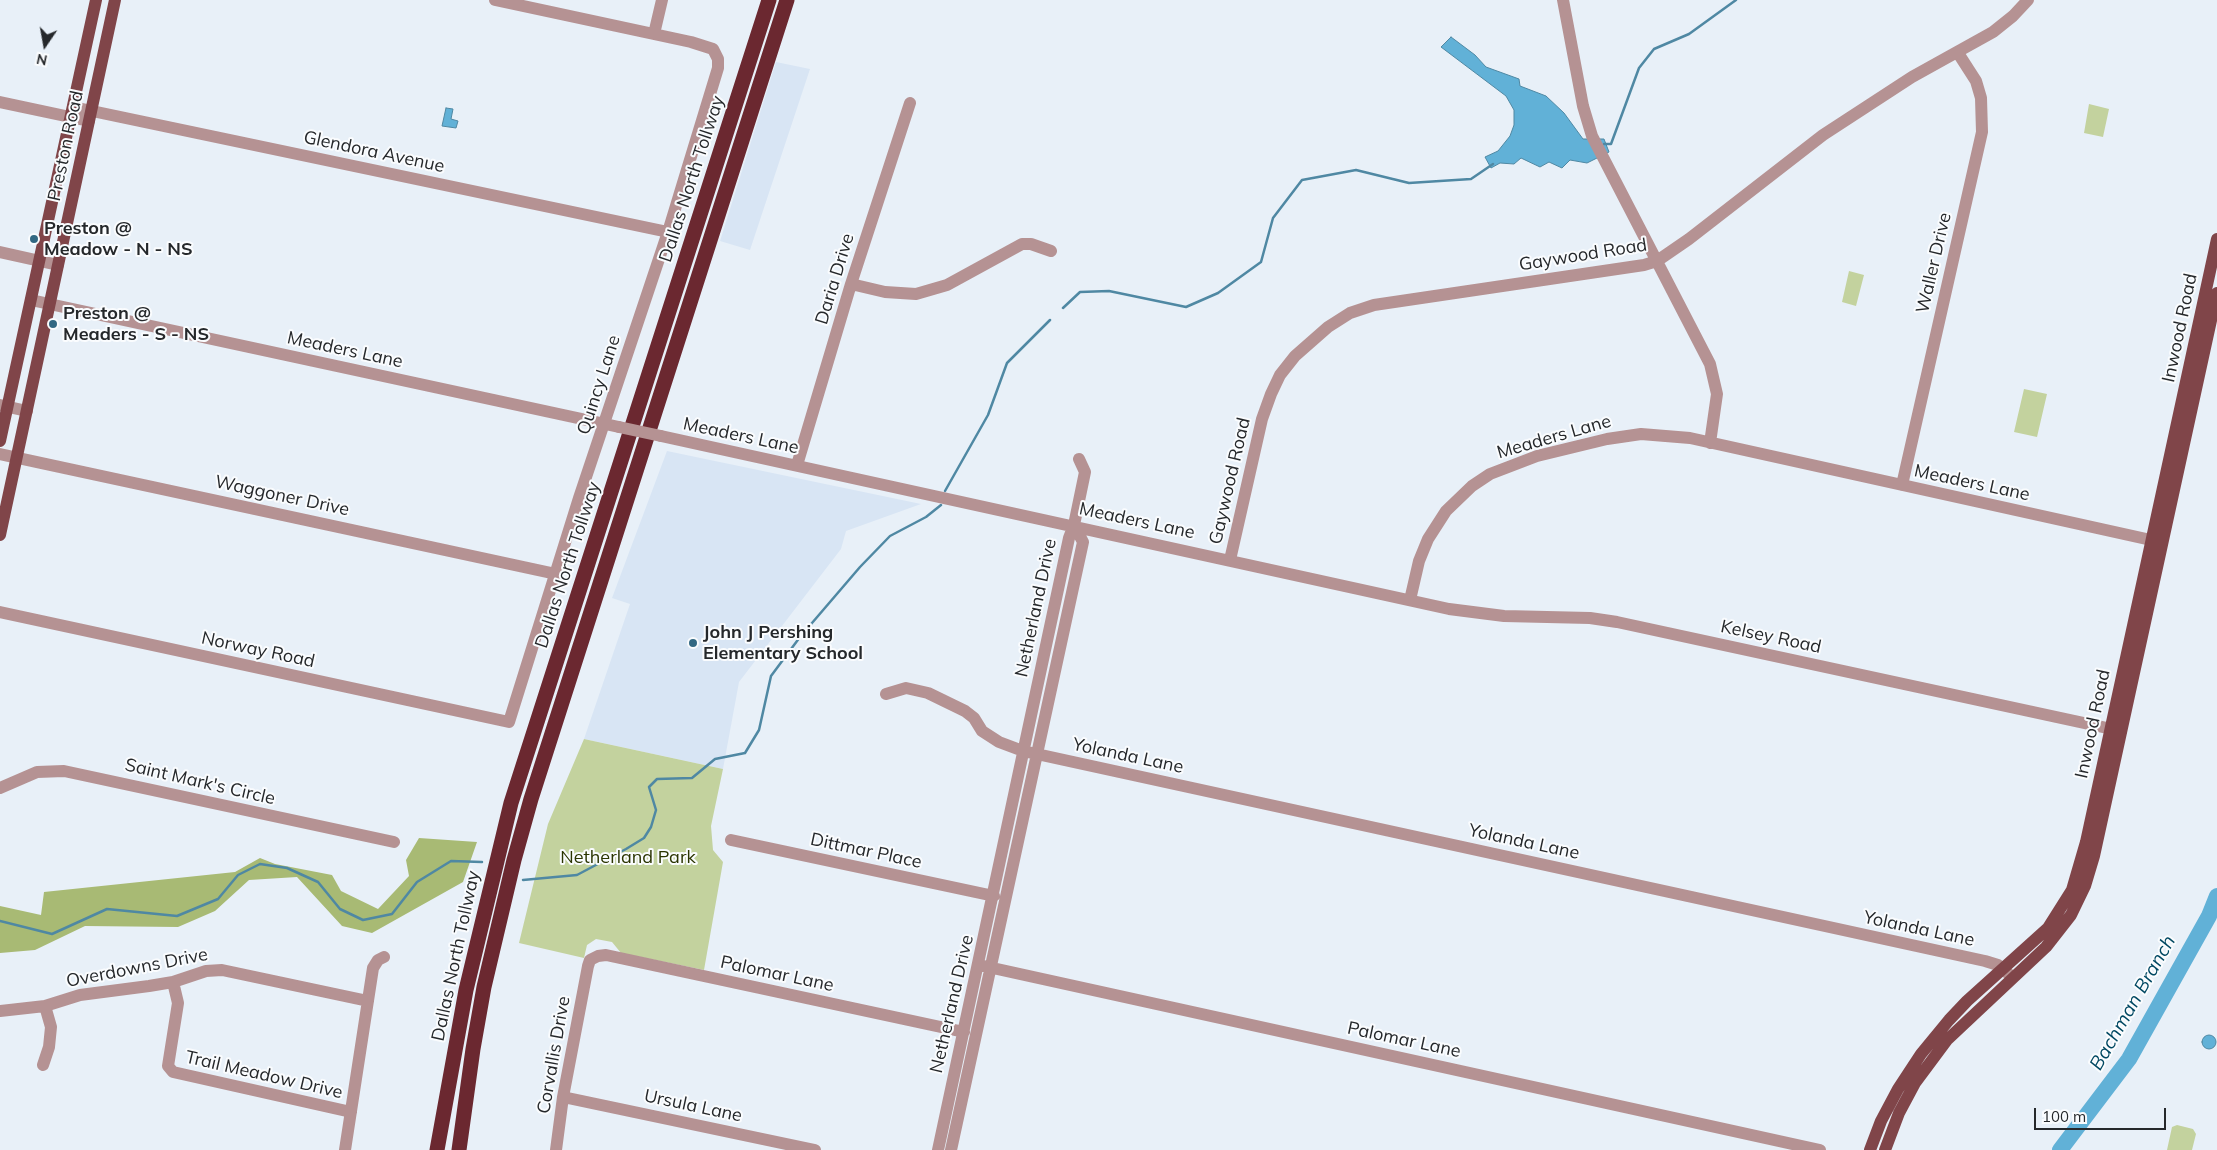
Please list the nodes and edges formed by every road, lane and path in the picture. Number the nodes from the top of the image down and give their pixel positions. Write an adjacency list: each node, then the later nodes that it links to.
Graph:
1 (96, 0): 14 (main road, Preston Road)
2 (115, 0): 15 (main road, Preston Road)
3 (495, 0): 9 (street)
4 (662, 0): 10 (street)
5 (770, 0): 69 (highway, Dallas North Tollway)
6 (787, 0): 70 (highway, Dallas North Tollway)
7 (1563, 0): 21 (street)
8 (2028, 0): 11 (street, Gaywood Road)
9 (535, 4): 10 (street)
10 (654, 34): 16 (street, Quincy Lane)
11 (1958, 53): 21 (street, Gaywood Road); 37 (street, Waller Drive)
12 (0, 102): 14 (street, Glendora Avenue)
13 (910, 103): 23 (street, Daria Drive)
14 (71, 112): 15 (street, Glendora Avenue); 20 (main road, Preston Road)
15 (90, 116): 16 (street, Glendora Avenue); 22 (main road, Preston Road)
16 (668, 232): 30 (street, Quincy Lane)
17 (2217, 238): 29 (main road, Inwood Road)
18 (1051, 251): 23 (street)
19 (0, 252): 20 (street)
20 (39, 260): 22 (street); 25 (main road, Preston Road)
21 (1657, 261): 32 (street); 41 (street, Gaywood Road)
22 (58, 265): 26 (main road, Preston Road)
23 (851, 284): 36 (street, Daria Drive)
24 (2217, 293): 29 (main road, Inwood Road)
25 (31, 300): 26 (street, Meaders Lane); 27 (main road, Preston Road)
26 (50, 304): 28 (main road, Preston Road); 30 (street, Meaders Lane)
27 (4, 406): 28 (street); 31 (main road, Preston Road)
28 (27, 411): 34 (main road, Preston Road)
29 (2185, 415): 40 (main road, Inwood Road)
30 (604, 424): 36 (street, Meaders Lane, bridge); 42 (street, Quincy Lane)
31 (0, 442)
32 (1710, 442): 37 (street, Meaders Lane); 43 (street, Meaders Lane)
33 (0, 454): 34 (street, Waggoner Drive)
34 (17, 457): 39 (main road, Preston Road); 42 (street, Waggoner Drive)
35 (1079, 459): 38 (street)
36 (797, 465): 38 (street, Meaders Lane)
37 (1902, 485): 40 (street, Meaders Lane)
38 (1074, 525): 41 (street, Meaders Lane); 48 (street, Netherland Drive); 49 (street, Netherland Drive)
39 (0, 535)
40 (2156, 541): 47 (main road, Inwood Road)
41 (1230, 560): 43 (street, Meaders Lane)
42 (556, 574): 46 (street, Quincy Lane)
43 (1410, 600): 47 (street, Kelsey Road)
44 (0, 612): 46 (street, Norway Road)
45 (886, 694): 48 (street, Yolanda Lane)
46 (509, 722)
47 (2116, 730): 57 (main road, Inwood Road)
48 (1023, 751): 49 (street, Yolanda Lane); 53 (street, Netherland Drive)
49 (1036, 753): 56 (street, Netherland Drive); 57 (street, Yolanda Lane)
50 (0, 788): 52 (street, Saint Mark's Circle)
51 (731, 840): 53 (street, Dittmar Place)
52 (394, 842)
53 (994, 896): 56 (street, Netherland Drive)
54 (384, 957): 59 (street)
55 (588, 966): 62 (street, Palomar Lane); 66 (street, Corvallis Drive)
56 (985, 966): 62 (street, Netherland Drive); 65 (street, Netherland Drive); 75 (street, Palomar Lane)
57 (2008, 974): 63 (main road, Inwood Road)
58 (173, 982): 59 (street, Overdowns Drive); 60 (street, Overdowns Drive); 67 (street, Trail Meadow Drive)
59 (368, 1001): 67 (street)
60 (45, 1006): 61 (street, Overdowns Drive); 64 (street)
61 (0, 1011)
62 (964, 1032): 65 (street, Netherland Drive)
63 (1926, 1057): 76 (main road, Inwood Road); 77 (main road, Inwood Road)
64 (43, 1065)
65 (962, 1071): 73 (street, Netherland Drive); 74 (street, Netherland Drive)
66 (563, 1097): 71 (street, Corvallis Drive); 72 (street, Ursula Lane)
67 (351, 1112): 68 (street)
68 (345, 1150)
69 (437, 1150)
70 (459, 1150)
71 (556, 1150)
72 (815, 1150)
73 (938, 1150)
74 (951, 1150)
75 (1820, 1150)
76 (1870, 1150)
77 (1885, 1150)

